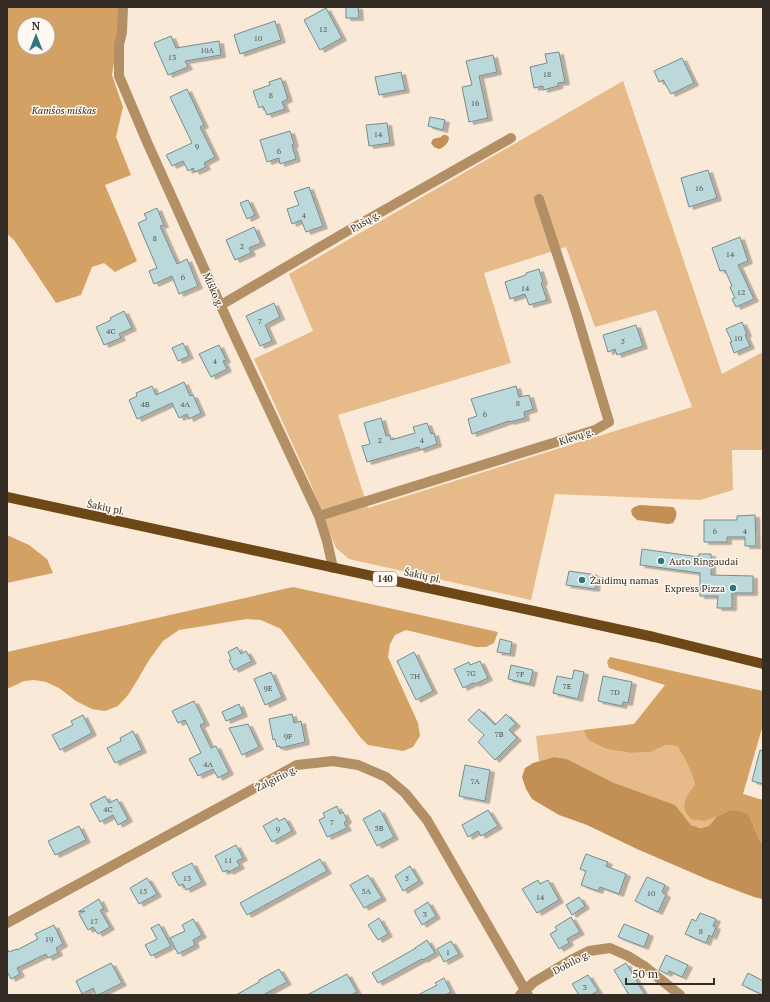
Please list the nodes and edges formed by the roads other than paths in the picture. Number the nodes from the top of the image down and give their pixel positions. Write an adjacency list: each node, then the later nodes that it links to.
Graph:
1 (123, 7): 4 (street, Miško g.)
2 (511, 138): 4 (street, Pušų g.)
3 (539, 199): 6 (street, Klevų g.)
4 (222, 305): 6 (street, Miško g.)
5 (7, 497): 7 (main road, Šakių pl. / 140)
6 (319, 516): 7 (street, Miško g.)
7 (333, 568): 8 (main road, Šakių pl. / 140)
8 (763, 664)
9 (7, 923): 10 (street, Žalgirio g.)
10 (524, 993): 11 (street, Dobilo g.)
11 (680, 995)

